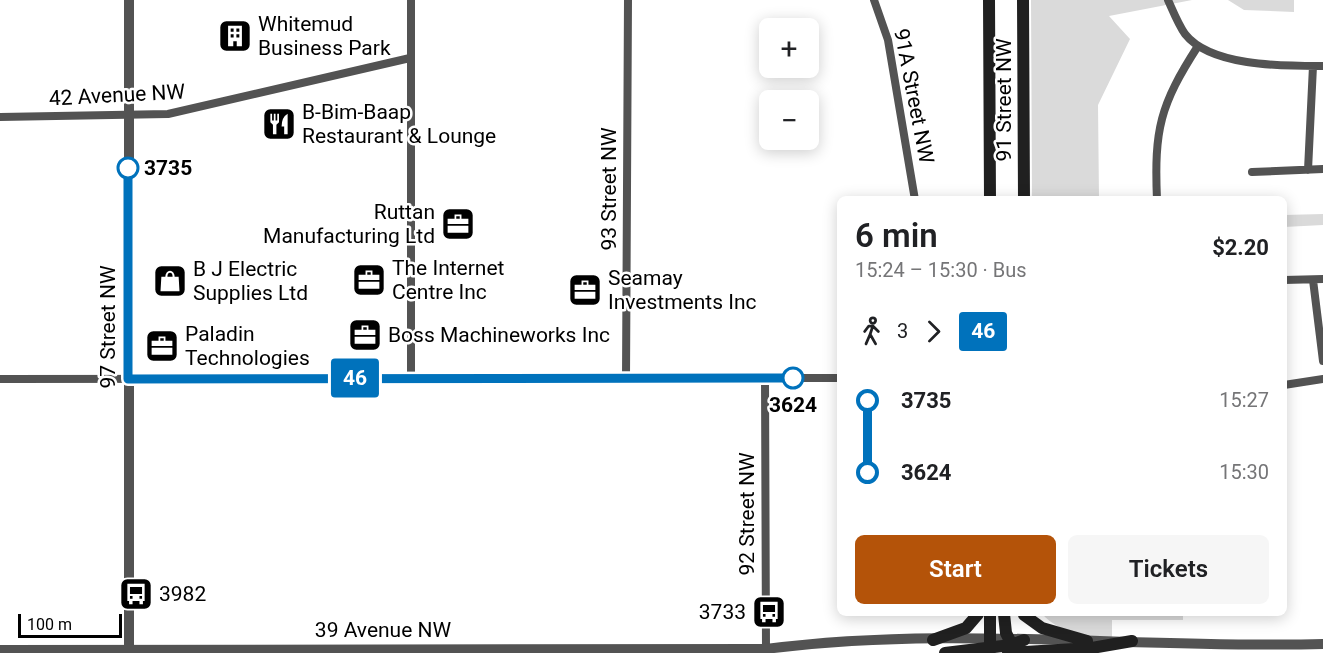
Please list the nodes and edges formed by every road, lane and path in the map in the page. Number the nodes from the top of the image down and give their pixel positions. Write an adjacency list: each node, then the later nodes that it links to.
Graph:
1 (129, 0): 13 (street, 97 Street NW)
2 (411, 0): 9 (street)
3 (628, 0): 26 (street, 93 Street NW)
4 (874, 0): 17 (street, 91A Street NW)
5 (989, 0): 18 (main road, 91 Street NW)
6 (1023, 0): 19 (main road, 91 Street NW)
7 (1168, 0): 8 (street)
8 (1198, 46): 10 (street); 20 (street)
9 (410, 58): 13 (street, 42 Avenue NW); 25 (street)
10 (1313, 66): 11 (street); 15 (street)
11 (1323, 66)
12 (0, 117): 13 (street, 42 Avenue NW)
13 (127, 117): 30 (street, 97 Street NW)
14 (1323, 169): 15 (street)
15 (1308, 170): 16 (street)
16 (1252, 172)
17 (914, 196)
18 (990, 196)
19 (1024, 196)
20 (1157, 196)
21 (1323, 279): 23 (street)
22 (1287, 280): 23 (street)
23 (1313, 280): 24 (street)
24 (1323, 361)
25 (411, 378): 26 (street); 30 (street)
26 (626, 378): 27 (street)
27 (765, 378): 28 (street); 43 (street, 92 Street NW)
28 (837, 378)
29 (0, 379): 30 (street)
30 (128, 379): 45 (street, 97 Street NW)
31 (1323, 379): 32 (street)
32 (1287, 385)
33 (976, 616): 38 (main road)
34 (991, 616): 42 (main road)
35 (1004, 616): 42 (main road)
36 (1023, 616): 42 (main road)
37 (1027, 616): 39 (main road)
38 (933, 640): 42 (street, 39 Avenue NW); 43 (street, 39 Avenue NW)
39 (1088, 641): 40 (street, 39 Avenue NW); 42 (street, 39 Avenue NW)
40 (1132, 641): 41 (street, 39 Avenue NW); 42 (main road)
41 (1323, 644)
42 (1008, 648): 48 (main road)
43 (766, 649): 46 (street, 39 Avenue NW); 47 (street, 39 Avenue NW)
44 (0, 650): 45 (street, 39 Avenue NW)
45 (129, 651): 46 (street, 39 Avenue NW)
46 (545, 651)
47 (786, 653)
48 (945, 653)

